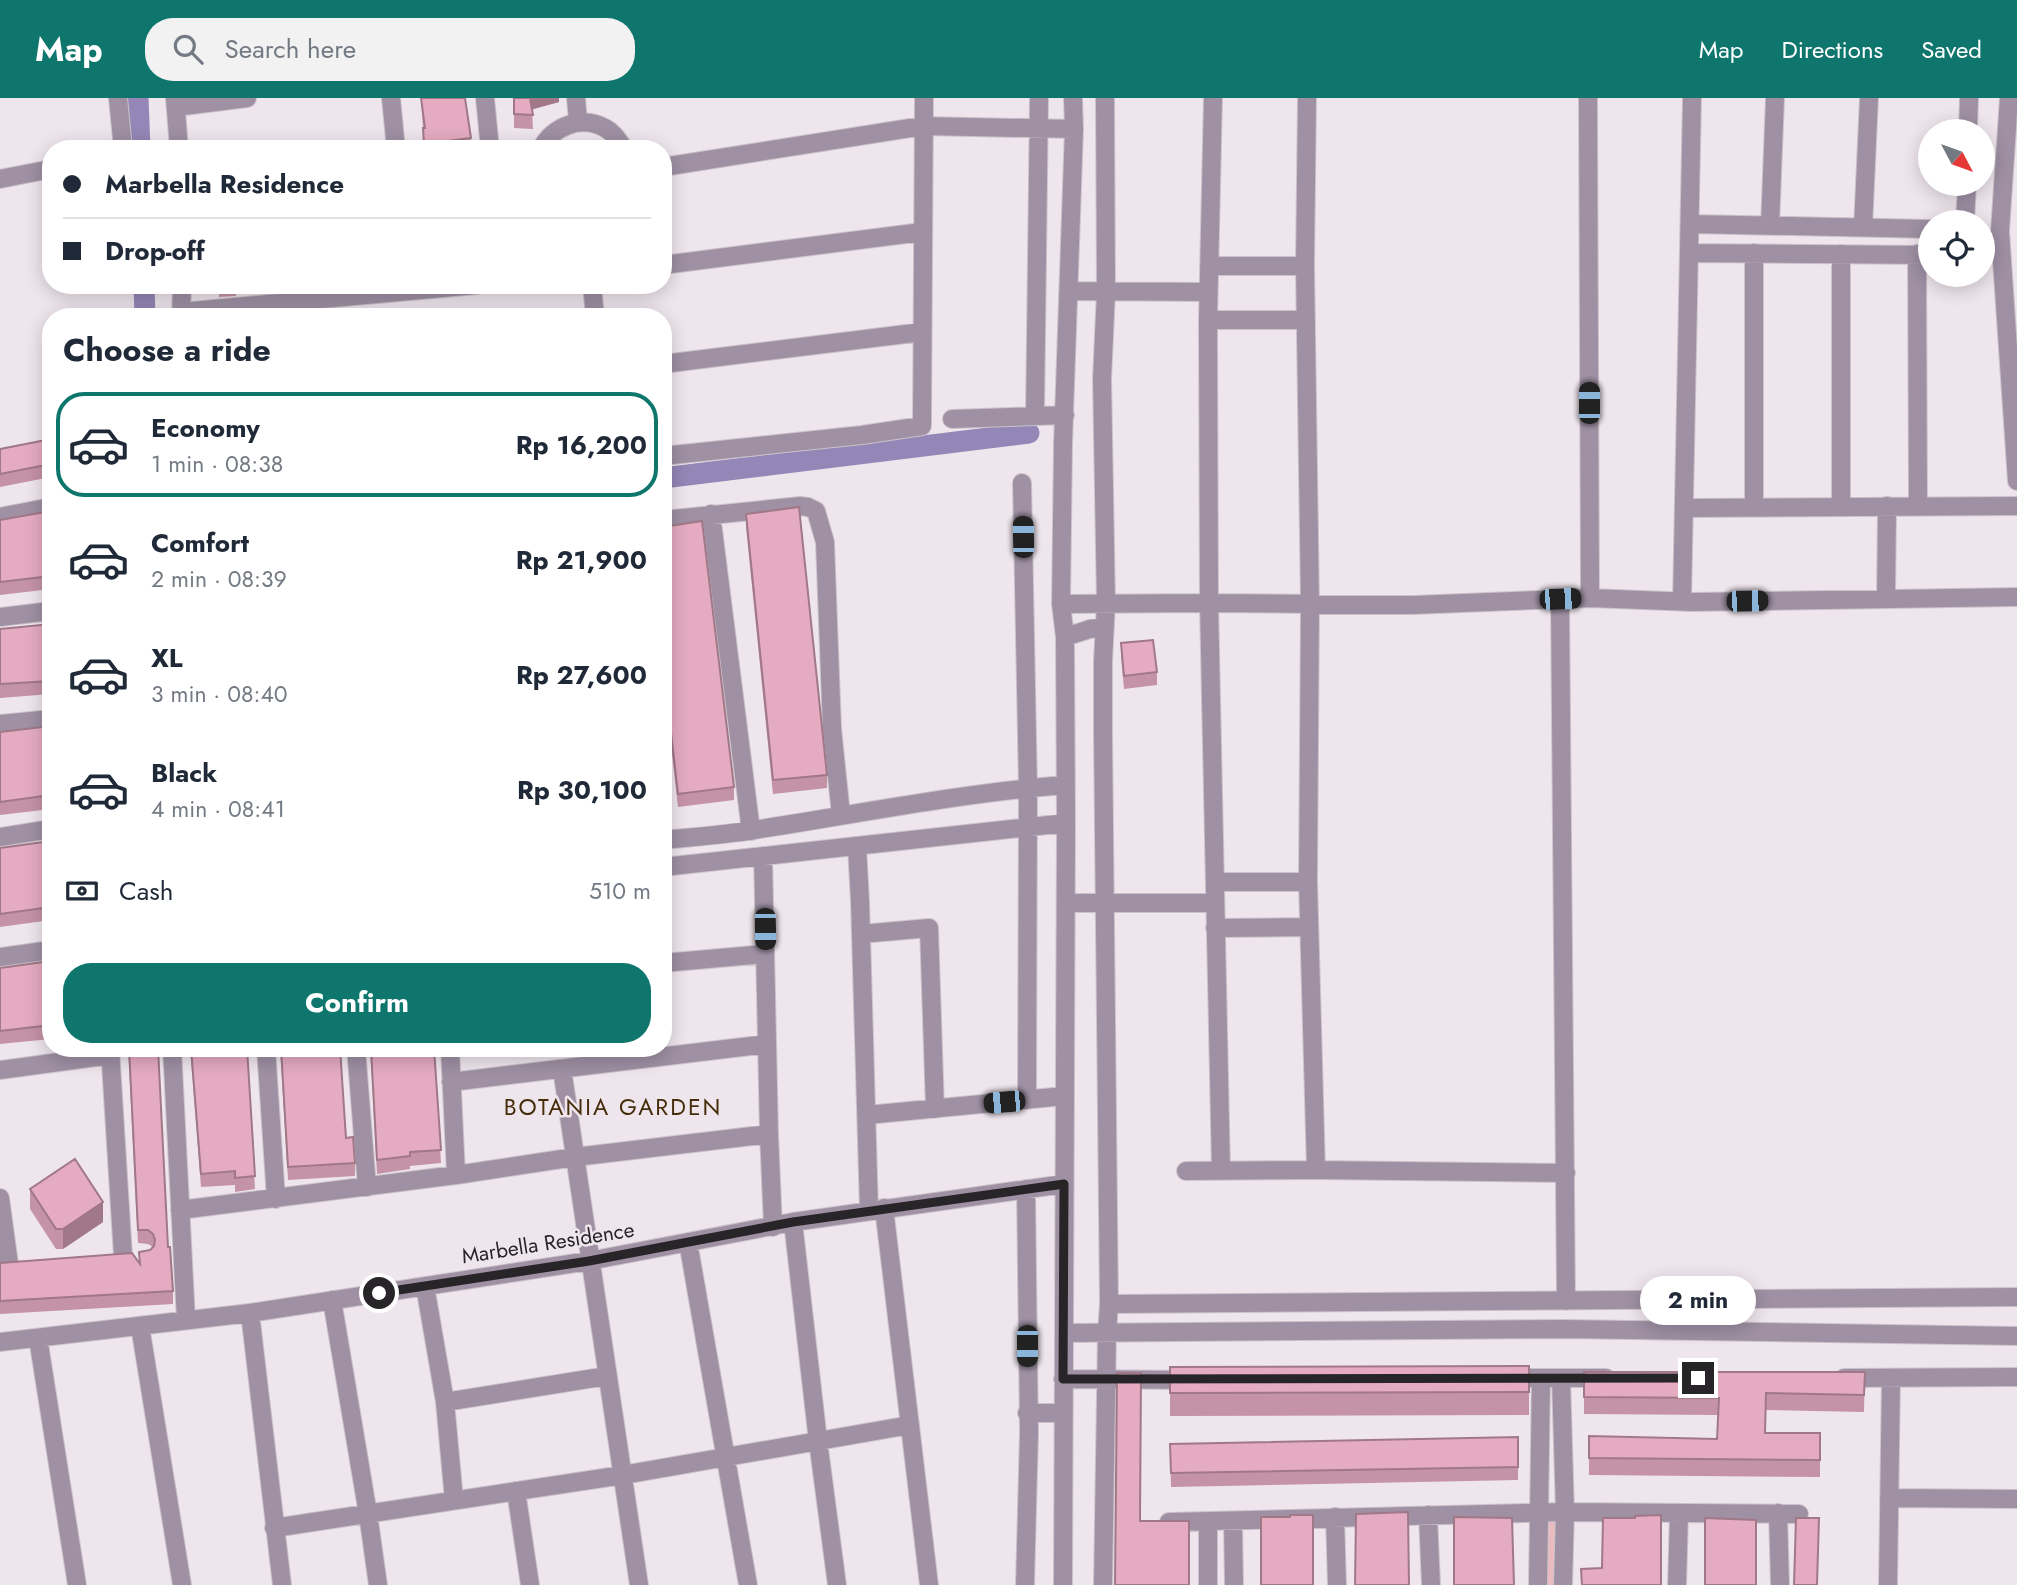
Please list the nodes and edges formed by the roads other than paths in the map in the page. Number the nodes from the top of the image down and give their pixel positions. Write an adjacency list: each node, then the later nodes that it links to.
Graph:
1 (118, 98): 24 (street)
2 (247, 98): 18 (street)
3 (391, 98): 26 (street)
4 (485, 98): 27 (street)
5 (576, 98): 20 (street)
6 (923, 98): 21 (street)
7 (1039, 98): 22 (street)
8 (1213, 98): 44 (street)
9 (1307, 98): 45 (street)
10 (1588, 98): 74 (street)
11 (1692, 98): 34 (street)
12 (1775, 98): 35 (street)
13 (1869, 98): 36 (street)
14 (1969, 98): 19 (street)
15 (2009, 98): 33 (street)
16 (1105, 100): 17 (street); 49 (street)
17 (1073, 102): 23 (street)
18 (175, 103): 25 (street)
19 (1968, 119)
20 (578, 122): 28 (street); 29 (street)
21 (923, 126): 22 (street); 30 (street); 38 (street)
22 (1039, 129): 23 (street); 58 (street)
23 (1074, 129): 48 (street)
24 (122, 140)
25 (178, 140)
26 (395, 140)
27 (489, 140)
28 (548, 140)
29 (619, 140)
30 (672, 166)
31 (42, 171): 32 (street)
32 (0, 179)
33 (1995, 210)
34 (1690, 224): 35 (street); 39 (street)
35 (1770, 226): 36 (street)
36 (1863, 228): 37 (street)
37 (1918, 229)
38 (922, 232): 43 (street); 55 (street)
39 (1689, 253): 40 (street); 68 (street)
40 (1754, 253): 41 (street); 66 (street)
41 (1840, 254): 42 (street); 67 (street)
42 (1918, 255)
43 (672, 264)
44 (1209, 266): 45 (street); 50 (street)
45 (1305, 266): 54 (street)
46 (1995, 283): 61 (street)
47 (1923, 287): 64 (street)
48 (1069, 291): 49 (street); 57 (street)
49 (1106, 292): 50 (street); 78 (street)
50 (1208, 292): 53 (street)
51 (384, 294): 52 (street)
52 (242, 308)
53 (1208, 320): 54 (street); 79 (street)
54 (1306, 320): 81 (street)
55 (922, 332): 56 (street); 60 (street)
56 (672, 363)
57 (1065, 415): 58 (street); 80 (street)
58 (1035, 416): 59 (street)
59 (952, 419)
60 (672, 455)
61 (2017, 481)
62 (1022, 483): 89 (street)
63 (1887, 506): 64 (street); 67 (street); 76 (street)
64 (1918, 506): 65 (street)
65 (2017, 506)
66 (1754, 507): 67 (street); 68 (street)
67 (1841, 507)
68 (1684, 508): 77 (street)
69 (42, 509): 71 (street)
70 (711, 514): 72 (street); 90 (street); 94 (street)
71 (0, 517)
72 (672, 519)
73 (2017, 597): 76 (street)
74 (1590, 598): 75 (street); 77 (street)
75 (1560, 599): 81 (street); 133 (street)
76 (1886, 599): 77 (street)
77 (1682, 602)
78 (1106, 603): 79 (street); 80 (street); 84 (street)
79 (1209, 603): 81 (street); 101 (street)
80 (1061, 604): 85 (street)
81 (1310, 604): 100 (street)
82 (42, 612): 83 (street)
83 (0, 617)
84 (1105, 627): 85 (street); 102 (street)
85 (1065, 638): 88 (street)
86 (42, 720): 87 (street)
87 (0, 724)
88 (1065, 785): 89 (street); 91 (street)
89 (1028, 788): 90 (street); 92 (street)
90 (841, 815): 94 (street)
91 (1066, 823): 92 (street); 103 (street)
92 (1028, 828): 97 (street); 125 (street)
93 (42, 830): 95 (street)
94 (751, 831): 96 (street)
95 (0, 837)
96 (672, 839)
97 (857, 846): 98 (street); 107 (street)
98 (763, 856): 99 (street); 109 (street)
99 (672, 866)
100 (1308, 882): 101 (street); 105 (street)
101 (1215, 883): 104 (street)
102 (1105, 902): 103 (street); 104 (street); 152 (street)
103 (1066, 903): 124 (street)
104 (1215, 903): 106 (street)
105 (1309, 927): 106 (street); 130 (street)
106 (1215, 928): 132 (street)
107 (862, 934): 126 (street); 127 (street)
108 (42, 951): 110 (street)
109 (765, 954): 111 (street); 112 (street)
110 (0, 957)
111 (672, 962)
112 (767, 1044): 113 (street); 128 (street)
113 (672, 1056)
114 (80, 1057): 122 (street)
115 (111, 1057): 145 (street)
116 (173, 1057): 141 (street)
117 (266, 1057): 139 (street)
118 (357, 1057): 136 (street)
119 (450, 1057): 123 (street)
120 (660, 1057): 121 (street)
121 (562, 1069): 123 (street); 129 (street)
122 (0, 1070)
123 (451, 1082): 134 (street)
124 (1065, 1097): 125 (street); 135 (street)
125 (1027, 1100): 126 (street)
126 (934, 1109): 127 (street)
127 (866, 1115): 140 (street)
128 (769, 1134): 129 (street); 143 (street)
129 (575, 1157): 134 (street); 146 (street)
130 (1316, 1170): 132 (street); 133 (street)
131 (1186, 1171): 132 (street)
132 (1220, 1171)
133 (1566, 1174): 151 (street)
134 (456, 1175): 136 (street)
135 (1064, 1184): 137 (street, Marbella Residence); 157 (street)
136 (367, 1187): 139 (street)
137 (1026, 1189): 140 (street, Marbella Residence); 173 (street)
138 (0, 1198): 147 (street)
139 (276, 1199): 141 (street)
140 (876, 1209): 142 (street, Marbella Residence); 175 (street)
141 (180, 1210): 154 (street)
142 (793, 1222): 143 (street, Marbella Residence); 176 (street)
143 (773, 1227): 144 (street, Marbella Residence)
144 (688, 1242): 146 (street, Marbella Residence); 177 (street)
145 (144, 1254)
146 (589, 1261): 148 (street, Marbella Residence); 161 (street)
147 (10, 1264)
148 (425, 1286): 150 (street, Marbella Residence); 172 (street)
149 (2017, 1297): 151 (street)
150 (332, 1300): 153 (street, Marbella Residence); 186 (street)
151 (1566, 1301): 152 (street)
152 (1110, 1304): 156 (street)
153 (250, 1313): 154 (street, Marbella Residence); 194 (street)
154 (186, 1320): 155 (street, Marbella Residence)
155 (140, 1326): 159 (street, Marbella Residence); 197 (street)
156 (1107, 1332): 157 (street); 158 (street); 170 (street)
157 (1064, 1333): 169 (street)
158 (2017, 1336)
159 (38, 1338): 160 (street, Marbella Residence); 196 (street)
160 (0, 1342)
161 (607, 1376): 172 (street); 178 (street)
162 (2017, 1377): 168 (street)
163 (1487, 1378): 164 (street)
164 (1541, 1378): 165 (street); 184 (street)
165 (1561, 1378): 166 (street); 183 (street)
166 (1630, 1378)
167 (1822, 1378): 168 (street)
168 (1891, 1378): 180 (street)
169 (1063, 1379): 170 (street); 174 (street)
170 (1106, 1380): 171 (street); 206 (street)
171 (1215, 1380)
172 (445, 1402): 182 (street)
173 (1027, 1413): 174 (street); 204 (street)
174 (1063, 1413): 205 (street)
175 (910, 1425): 176 (street); 203 (street)
176 (818, 1441): 177 (street); 202 (street)
177 (727, 1457): 178 (street); 201 (street)
178 (623, 1475): 179 (street); 200 (street)
179 (516, 1491): 182 (street); 195 (street)
180 (1889, 1498): 181 (street); 215 (street)
181 (2017, 1499)
182 (454, 1500): 186 (street)
183 (1565, 1512): 184 (street); 187 (street); 212 (street)
184 (1538, 1513): 189 (street); 211 (street)
185 (1779, 1513): 187 (street); 188 (street); 214 (street)
186 (368, 1514): 194 (street); 199 (street)
187 (1679, 1514): 213 (street)
188 (1799, 1514)
189 (1428, 1515): 190 (street); 210 (street)
190 (1335, 1517): 192 (street); 209 (street)
191 (1208, 1521): 192 (street); 193 (street); 207 (street)
192 (1233, 1521): 208 (street)
193 (1168, 1522)
194 (274, 1528): 198 (street)
195 (525, 1584)
196 (77, 1585)
197 (182, 1585)
198 (282, 1585)
199 (378, 1585)
200 (639, 1585)
201 (748, 1585)
202 (837, 1585)
203 (929, 1585)
204 (1024, 1585)
205 (1063, 1585)
206 (1103, 1585)
207 (1208, 1585)
208 (1234, 1585)
209 (1337, 1585)
210 (1431, 1585)
211 (1538, 1585)
212 (1563, 1585)
213 (1677, 1585)
214 (1780, 1585)
215 (1888, 1585)

